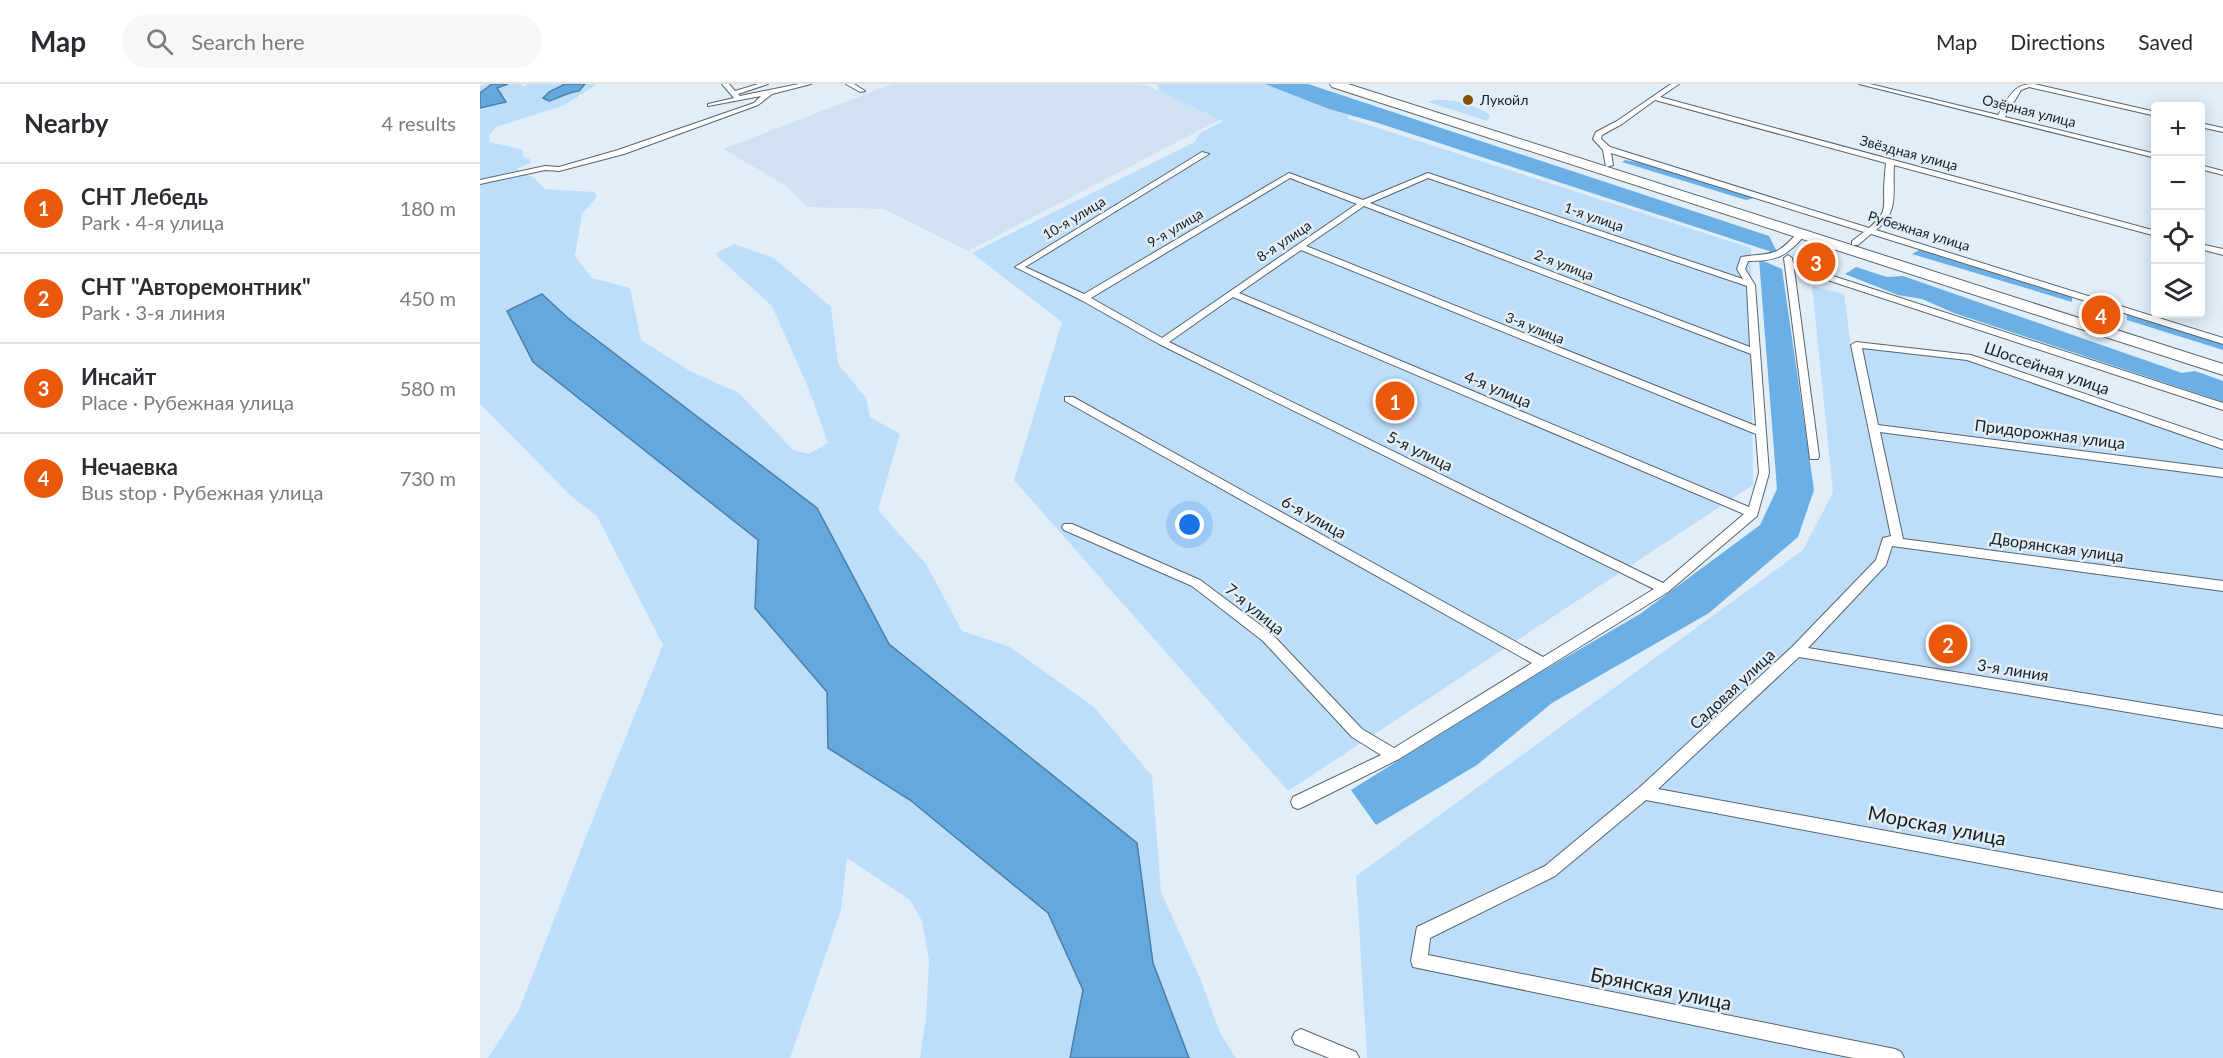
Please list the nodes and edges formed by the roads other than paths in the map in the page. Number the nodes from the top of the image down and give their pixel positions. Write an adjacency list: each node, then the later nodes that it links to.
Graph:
1 (725, 84): 13 (street)
2 (765, 84): 13 (street)
3 (808, 84): 14 (street)
4 (849, 84): 11 (street)
5 (1336, 84): 18 (highway)
6 (1343, 84): 12 (highway)
7 (1352, 84): 12 (highway)
8 (1676, 84): 15 (street)
9 (1862, 84): 20 (street, Озёрная улица)
10 (2027, 84): 19 (street); 20 (street)
11 (862, 91)
12 (1377, 92): 22 (highway)
13 (734, 93): 16 (street)
14 (769, 93): 16 (street); 32 (street)
15 (1656, 98): 24 (street); 27 (street, Звёздная улица)
16 (740, 99): 17 (street)
17 (710, 105)
18 (1419, 110): 22 (highway); 35 (highway)
19 (2151, 113)
20 (2001, 117): 26 (street, Озёрная улица)
21 (2205, 125): 23 (street)
22 (1492, 128): 28 (highway)
23 (2223, 130)
24 (1607, 149): 28 (street); 34 (street, Рубежная улица)
25 (1205, 154): 45 (street, 10-я улица)
26 (2151, 155)
27 (1890, 161): 34 (street); 36 (street, Звёздная улица)
28 (1609, 165): 37 (highway)
29 (2205, 168): 30 (street)
30 (2223, 173)
31 (1428, 175): 33 (street, 8-я улица); 43 (street, 1-я улица)
32 (480, 182)
33 (1363, 203): 38 (street, 8-я улица); 45 (street, 9-я улица); 49 (street, 2-я улица)
34 (1871, 230): 37 (street); 46 (street, Рубежная улица)
35 (1802, 233): 40 (street); 51 (highway)
36 (2151, 233)
37 (1855, 243): 50 (highway)
38 (1299, 246): 44 (street, 8-я улица); 55 (street, 3-я улица)
39 (2205, 247): 41 (street)
40 (1787, 252): 42 (street); 43 (street)
41 (2223, 252)
42 (1789, 265): 53 (street); 57 (street)
43 (1751, 285): 49 (street)
44 (1232, 293): 47 (street, 8-я улица); 59 (street, 4-я улица)
45 (1084, 298): 47 (street)
46 (2223, 340)
47 (1162, 342): 63 (street, 5-я улица)
48 (1856, 345): 54 (street, Садовая улица); 56 (street, Шоссейная улица)
49 (1755, 352): 55 (street)
50 (2223, 360)
51 (2223, 370)
52 (1069, 399): 65 (street, 6-я улица)
53 (2223, 407)
54 (1873, 428): 58 (street, Придорожная улица); 61 (street, Садовая улица)
55 (1761, 432): 59 (street)
56 (2223, 445)
57 (1814, 456)
58 (2223, 473)
59 (1753, 513): 63 (street)
60 (1068, 527): 67 (street, 7-я улица)
61 (1887, 541): 62 (street, Дворянская улица); 64 (street, Садовая улица)
62 (2223, 586)
63 (1665, 589): 65 (street)
64 (1797, 651): 66 (street, 3-я линия); 68 (street, Садовая улица)
65 (1543, 663): 67 (street)
66 (2223, 722)
67 (1394, 755): 69 (street)
68 (1644, 793): 70 (street, Морская улица); 71 (street, Садовая улица)
69 (1298, 802)
70 (2223, 901)
71 (1419, 961): 74 (street, Брянская улица)
72 (1301, 1038): 73 (street)
73 (1350, 1058)
74 (1895, 1058)

